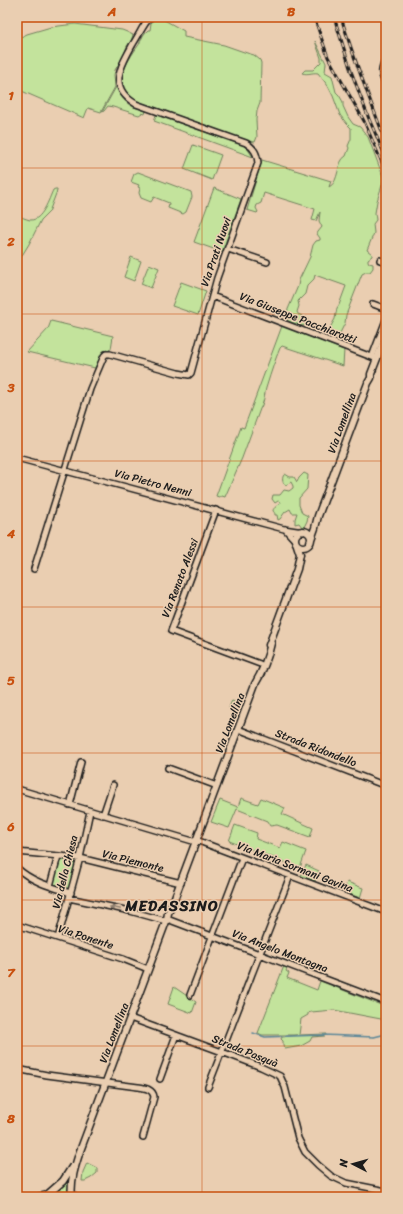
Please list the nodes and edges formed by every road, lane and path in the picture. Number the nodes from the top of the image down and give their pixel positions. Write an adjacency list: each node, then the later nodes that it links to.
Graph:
1 (148, 19): 4 (street, Via Prati Nuovi)
2 (386, 58): 3 (street)
3 (386, 83)
4 (228, 249): 6 (street); 8 (street, Via Prati Nuovi)
5 (380, 260): 7 (street)
6 (267, 262)
7 (386, 262)
8 (212, 296): 13 (street, Via Giuseppe Pacchiarotti); 15 (street, Via Prati Nuovi)
9 (374, 304): 10 (street)
10 (386, 309)
11 (386, 320): 13 (street, Via Lomellina)
12 (386, 335): 13 (main road, Via Lomellina)
13 (375, 358): 17 (main road, Via Lomellina)
14 (17, 458): 15 (street, Via Pietro Nenni)
15 (65, 470): 16 (street, Via Pietro Nenni); 22 (street)
16 (216, 510): 18 (street, Via Pietro Nenni); 25 (street, Via Renato Alessi)
17 (318, 516): 19 (main road, Via Lomellina); 21 (main road, Via Lomellina)
18 (284, 529): 19 (street, Via Pietro Nenni); 20 (street, Via Pietro Nenni)
19 (304, 532): 20 (main road, Via Lomellina); 21 (main road)
20 (296, 542): 21 (main road); 23 (main road, Via Lomellina)
21 (309, 543): 23 (main road, Via Lomellina)
22 (34, 569)
23 (291, 589): 24 (main road, Via Lomellina)
24 (271, 643): 25 (main road, Via Lomellina); 26 (main road, Via Lomellina)
25 (260, 664): 26 (main road, Via Lomellina)
26 (255, 684): 27 (main road, Via Lomellina)
27 (238, 729): 31 (main road, Via Lomellina); 32 (street, Strada Ridondello)
28 (81, 762): 34 (street)
29 (168, 768): 31 (street)
30 (113, 785): 36 (street)
31 (217, 786): 37 (main road, Via Lomellina)
32 (386, 786)
33 (17, 789): 34 (street, Via Maria Sormani Gavina)
34 (70, 805): 35 (street, Via Maria Sormani Gavina)
35 (90, 811): 36 (street, Via Maria Sormani Gavina); 40 (street, Via della Chiesa)
36 (103, 815): 37 (street, Via Maria Sormani Gavina)
37 (196, 841): 41 (street, Via Maria Sormani Gavina); 44 (main road, Via Lomellina)
38 (17, 852): 39 (street)
39 (58, 856): 40 (street, Via Piemonte); 45 (street)
40 (80, 858): 44 (street, Via Piemonte); 46 (street, Via della Chiesa)
41 (242, 858): 43 (street, Via Maria Sormani Gavina); 50 (street)
42 (17, 868): 45 (street, Via Angelo Montagna)
43 (290, 876): 47 (street, Via Maria Sormani Gavina); 52 (street)
44 (181, 883): 48 (main road, Via Lomellina)
45 (50, 886): 46 (street, Via Angelo Montagna)
46 (70, 895): 48 (street, Via Angelo Montagna, one-way to 46); 51 (street, Via della Chiesa)
47 (386, 912)
48 (167, 919): 50 (street, Via Angelo Montagna); 53 (main road, Via Lomellina)
49 (17, 925): 51 (street, Via Ponente)
50 (212, 936): 52 (street, Via Angelo Montagna); 54 (street)
51 (58, 938): 53 (street, Via Ponente)
52 (260, 954): 55 (street, Via Angelo Montagna); 58 (street)
53 (148, 969): 56 (main road, Via Lomellina)
54 (190, 995)
55 (386, 1002)
56 (130, 1018): 57 (street, Strada Pasquà); 61 (main road, Via Lomellina)
57 (176, 1035): 58 (street, Strada Pasquà); 60 (street)
58 (222, 1052): 62 (street); 65 (street, Strada Pasquà)
59 (17, 1069): 61 (street)
60 (160, 1079)
61 (106, 1082): 63 (street); 64 (main road, Via Lomellina)
62 (208, 1087)
63 (143, 1137)
64 (79, 1155): 66 (main road); 69 (main road)
65 (386, 1191)
66 (47, 1195): 67 (main road); 68 (main road)
67 (40, 1197)
68 (61, 1197)
69 (72, 1197)

